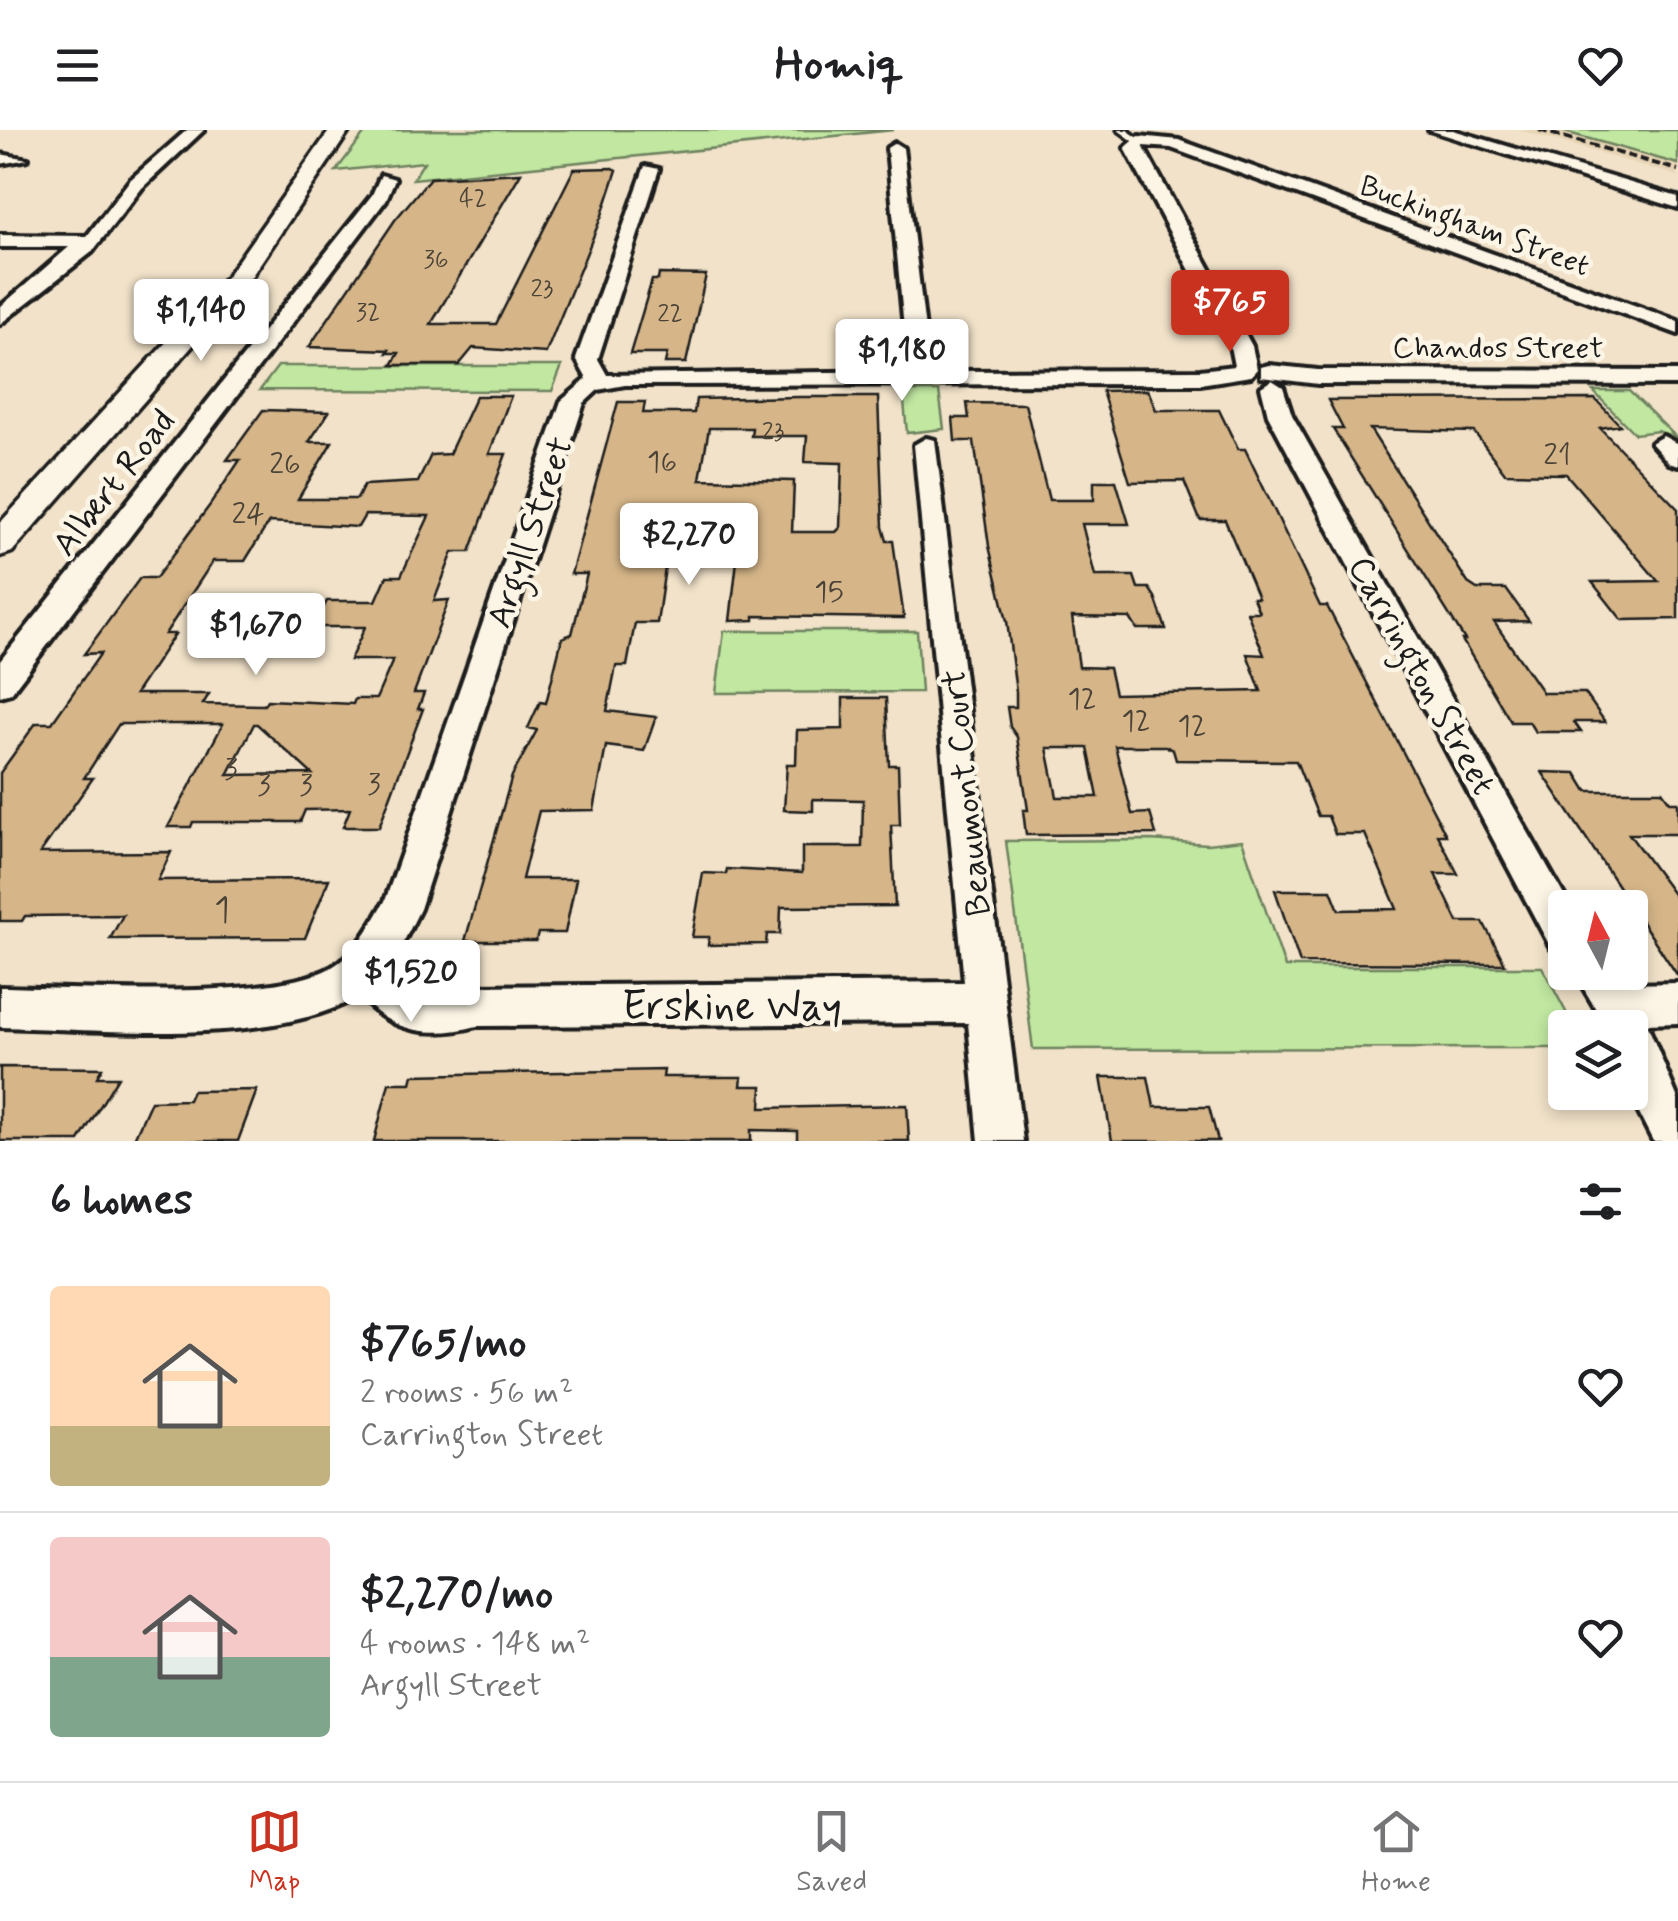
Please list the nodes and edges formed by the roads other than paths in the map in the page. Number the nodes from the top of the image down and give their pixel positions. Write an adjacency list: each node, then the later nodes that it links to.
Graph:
1 (196, 130): 12 (street)
2 (340, 130): 20 (street)
3 (1437, 130): 10 (street)
4 (1131, 136): 14 (street, Buckingham Street); 17 (street, Carrington Street)
5 (895, 148): 15 (street)
6 (0, 158): 7 (street)
7 (20, 159)
8 (651, 168): 18 (street)
9 (387, 179): 21 (street, Albert Road)
10 (1678, 203)
11 (0, 241): 12 (street)
12 (83, 241): 13 (street)
13 (0, 318)
14 (1678, 328)
15 (920, 378): 17 (street); 18 (street)
16 (1678, 378): 17 (street, Chandos Street)
17 (1260, 379): 22 (street, Carrington Street)
18 (600, 380): 23 (street, Argyll Street)
19 (926, 445): 26 (street, Beaumont Court)
20 (0, 544)
21 (0, 684)
22 (1548, 904)
23 (374, 971): 26 (street, Erskine Way); 28 (street)
24 (1608, 990): 30 (street)
25 (1616, 990): 27 (street)
26 (988, 1002): 29 (street, Beaumont Court)
27 (1678, 1004)
28 (0, 1007)
29 (1001, 1141)
30 (1677, 1141)

